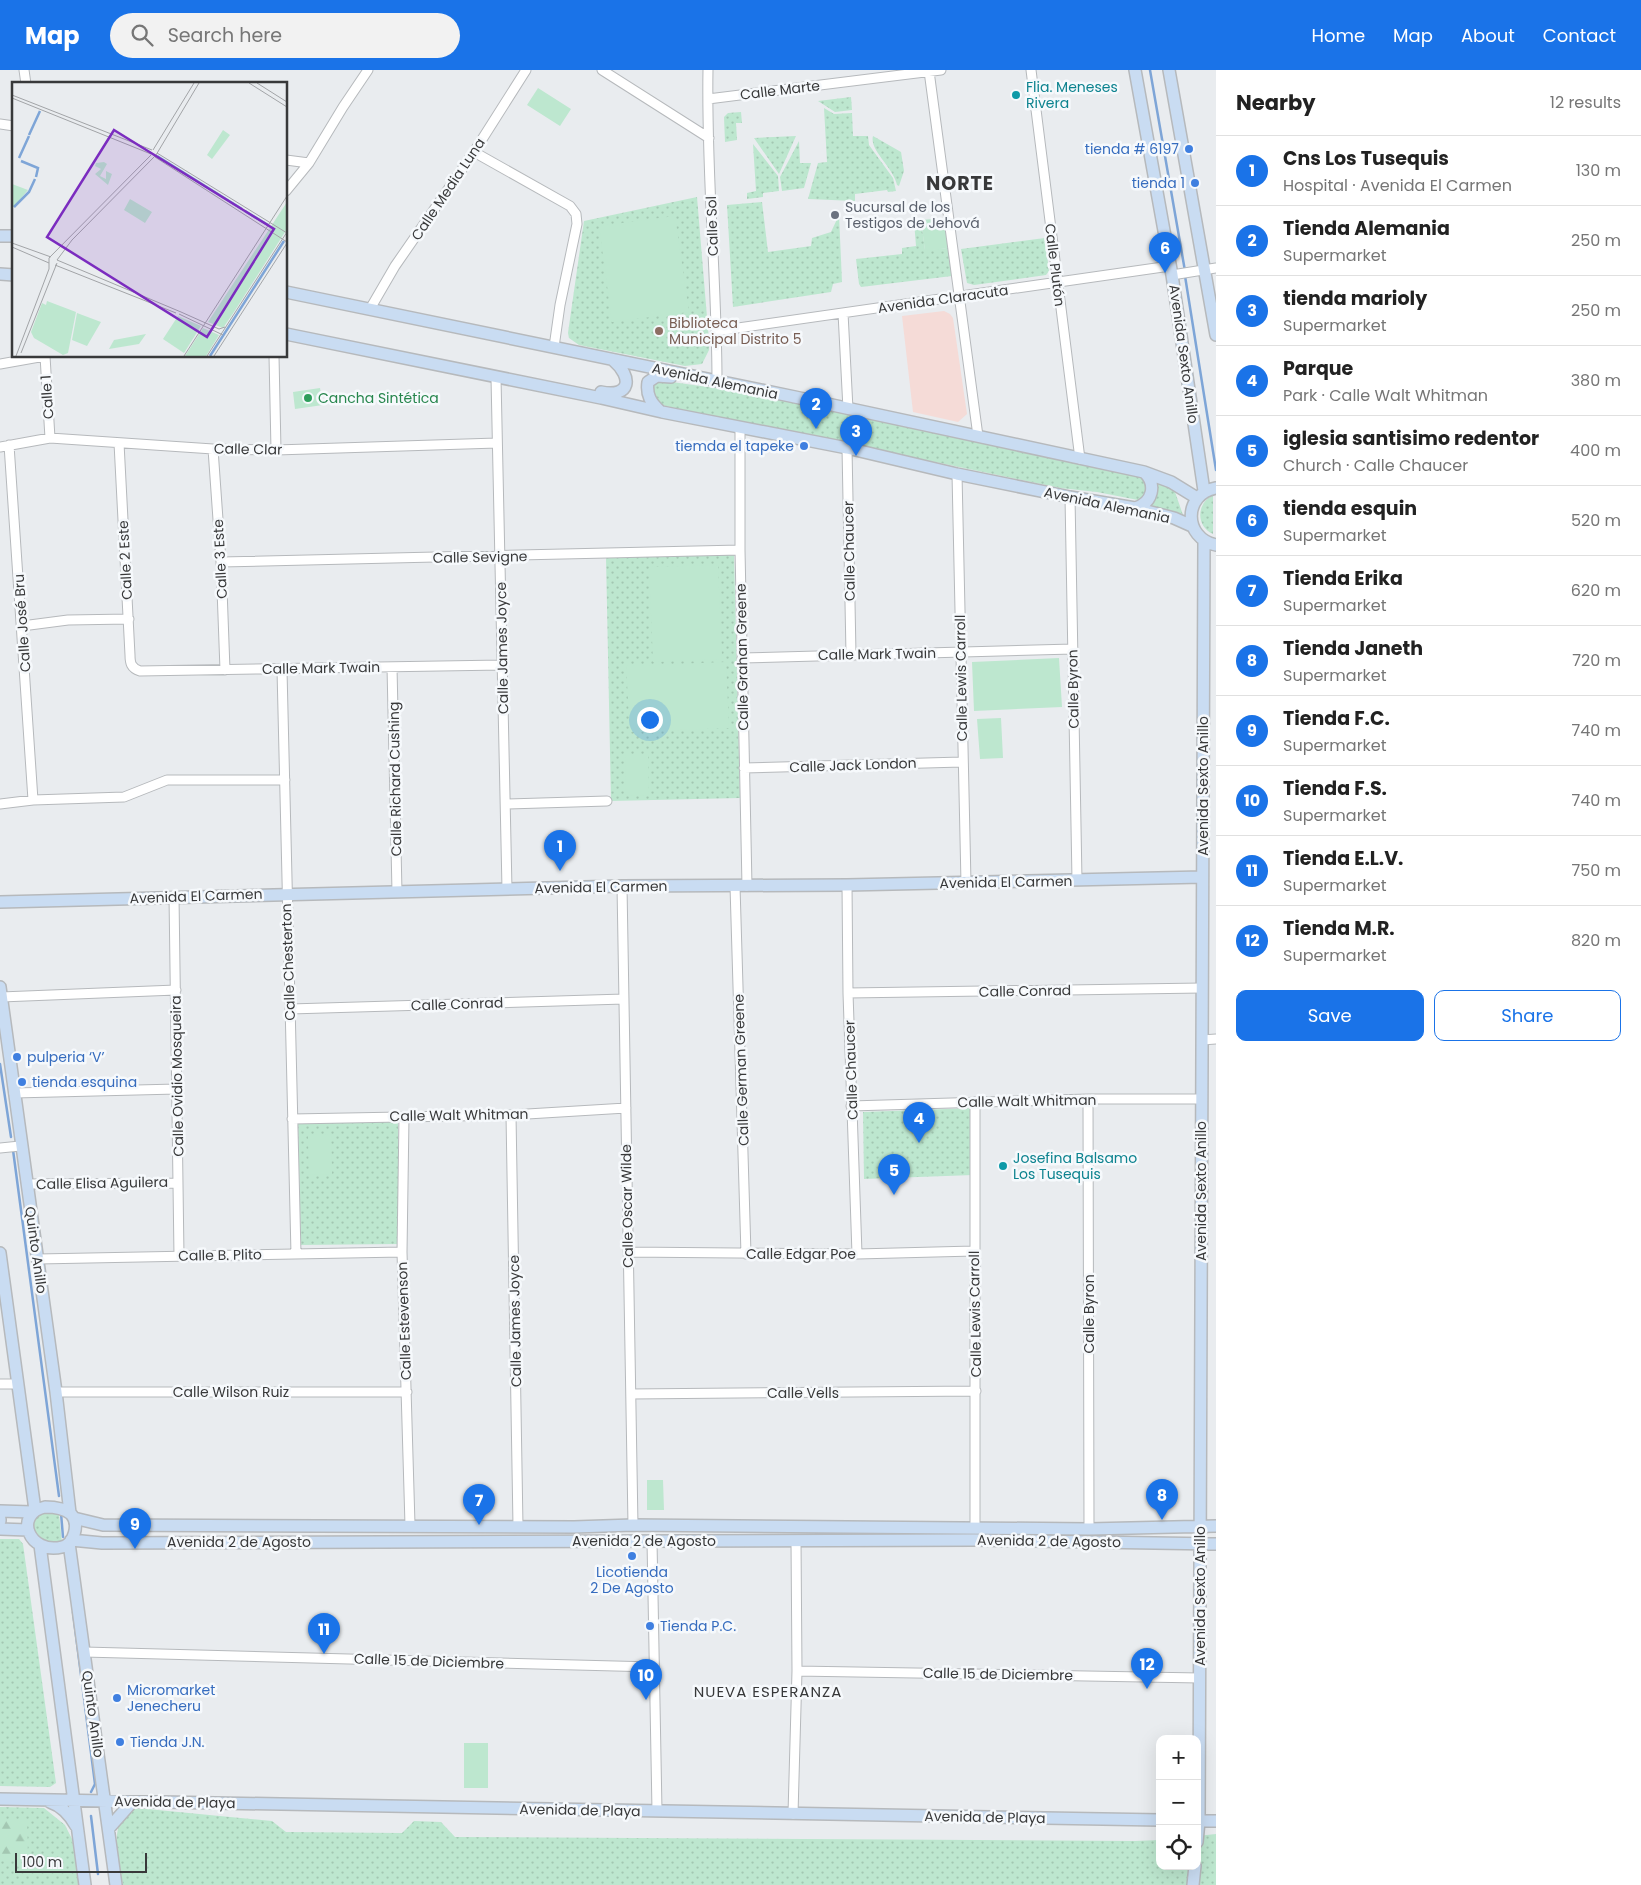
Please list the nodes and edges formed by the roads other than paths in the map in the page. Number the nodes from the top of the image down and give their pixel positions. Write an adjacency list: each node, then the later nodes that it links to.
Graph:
1 (368, 70): 15 (street)
2 (526, 70): 13 (street, Calle Media Luna)
3 (602, 70): 12 (street)
4 (708, 70): 11 (street, Calle Sol)
5 (941, 70): 9 (street, Calle Marte)
6 (1031, 70): 19 (street, Calle Plutón)
7 (1135, 70): 18 (main road, Avenida Sexto Anillo)
8 (1169, 70): 17 (main road)
9 (929, 71): 10 (street, Calle Marte); 21 (street)
10 (884, 73): 11 (street, Calle Marte)
11 (708, 99): 12 (street, Calle Sol)
12 (709, 138): 24 (street, Calle Sol)
13 (474, 152): 22 (street, Calle Media Luna); 27 (street)
14 (288, 160): 15 (street)
15 (309, 163): 16 (street)
16 (288, 189)
17 (1211, 268): 18 (street, Avenida Claracuta); 26 (main road)
18 (1171, 270): 19 (street, Avenida Claracuta); 52 (main road, Avenida Sexto Anillo)
19 (1058, 283): 21 (street, Avenida Claracuta); 48 (street, Calle Plutón)
20 (288, 292): 22 (main road, Avenida Alemania)
21 (960, 297): 23 (street, Avenida Claracuta); 40 (street)
22 (370, 309): 27 (main road, Avenida Alemania)
23 (843, 313): 24 (street, Avenida Claracuta); 37 (street)
24 (717, 331): 35 (street, Calle Sol)
25 (288, 334): 33 (main road, Avenida Alemania)
26 (1216, 335)
27 (554, 347): 31 (main road, Avenida Alemania)
28 (33, 358): 32 (street)
29 (44, 358): 41 (street, Calle 1)
30 (274, 358): 47 (street)
31 (613, 360): 34 (main road, Avenida Alemania); 36 (main road)
32 (0, 364)
33 (496, 378): 36 (main road, Avenida Alemania); 42 (street, Calle James Joyce)
34 (698, 378): 35 (main road, Avenida Alemania); 38 (main road)
35 (717, 382): 37 (main road, Avenida Alemania)
36 (545, 387): 38 (main road, Avenida Alemania)
37 (848, 409): 40 (main road, Avenida Alemania)
38 (662, 412): 39 (main road, Avenida Alemania)
39 (740, 428): 46 (main road, Avenida Alemania); 58 (street, Calle Grahan Greene)
40 (978, 436): 48 (main road, Avenida Alemania)
41 (50, 438): 43 (street, Calle Clar); 44 (street, Calle Clar)
42 (497, 442): 47 (street, Calle Clar); 59 (street, Calle James Joyce)
43 (119, 443): 45 (street, Calle Clar); 61 (street, Calle 2 Este)
44 (4, 446): 62 (street, Calle José Bru)
45 (213, 448): 47 (street, Calle Clar); 60 (street, Calle 3 Este)
46 (847, 448): 50 (main road, Avenida Alemania); 65 (street, Calle Chaucer)
47 (276, 450)
48 (1080, 459): 49 (main road, Avenida Alemania)
49 (1144, 472): 52 (main road, Avenida Alemania); 54 (main road)
50 (957, 474): 53 (main road, Avenida Alemania); 64 (street, Calle Lewis Carroll)
51 (1216, 488): 52 (main road)
52 (1200, 495): 55 (main road)
53 (1070, 497): 54 (main road, Avenida Alemania); 63 (street, Calle Byron)
54 (1135, 508): 55 (main road, Avenida Alemania)
55 (1192, 526): 56 (main road)
56 (1204, 541): 57 (main road); 79 (main road, Avenida Sexto Anillo)
57 (1216, 545)
58 (740, 550): 59 (street, Calle Sevigne); 66 (street, Calle Grahan Greene)
59 (500, 557): 60 (street, Calle Sevigne); 67 (street, Calle James Joyce)
60 (221, 562): 69 (street, Calle 3 Este)
61 (129, 619): 62 (street); 71 (street, Calle 2 Este)
62 (22, 626): 75 (street, Calle José Bru)
63 (1073, 649): 64 (street, Calle Mark Twain); 80 (street, Calle Byron)
64 (960, 652): 65 (street, Calle Mark Twain); 72 (street, Calle Lewis Carroll)
65 (851, 654): 66 (street, Calle Mark Twain)
66 (742, 658): 73 (street, Calle Grahan Greene)
67 (502, 665): 68 (street, Calle Mark Twain); 78 (street, Calle James Joyce)
68 (392, 667): 70 (street, Calle Mark Twain); 86 (street, Calle Richard Cushing)
69 (225, 670): 70 (street, Calle Mark Twain); 71 (street, Calle Mark Twain)
70 (282, 670): 74 (street, Calle Chesterton)
71 (140, 671)
72 (962, 762): 73 (street, Calle Jack London); 81 (street, Calle Lewis Carroll)
73 (744, 768): 84 (street, Calle Grahan Greene)
74 (285, 780): 75 (street); 87 (street, Calle Chesterton)
75 (33, 800): 77 (street)
76 (607, 802): 78 (street)
77 (0, 804)
78 (506, 804): 85 (street, Calle James Joyce)
79 (1202, 877): 80 (main road, Avenida El Carmen); 90 (main road, Avenida Sexto Anillo)
80 (1077, 880): 81 (main road, Avenida El Carmen)
81 (966, 882): 82 (main road, Avenida El Carmen)
82 (847, 885): 84 (main road, Avenida El Carmen); 93 (street, Calle Chaucer)
83 (622, 886): 84 (main road, Avenida El Carmen); 85 (main road, Avenida El Carmen); 94 (street, Calle Oscar Wilde)
84 (741, 886): 115 (street, Calle German Greene)
85 (506, 889): 86 (main road, Avenida El Carmen)
86 (397, 892): 87 (main road, Avenida El Carmen)
87 (286, 893): 88 (main road, Avenida El Carmen); 95 (street, Calle Chesterton)
88 (174, 896): 89 (main road, Avenida El Carmen); 91 (street, Calle Ovidio Mosqueira)
89 (0, 902)
90 (1202, 988): 93 (street, Calle Conrad); 96 (main road, Avenida Sexto Anillo)
91 (176, 990): 92 (street); 97 (street, Calle Ovidio Mosqueira)
92 (1, 992): 98 (main road, Quinto Anillo)
93 (848, 993): 102 (street, Calle Chaucer)
94 (624, 999): 95 (street, Calle Conrad); 103 (street, Calle Oscar Wilde)
95 (290, 1009): 106 (street, Calle Chesterton)
96 (1210, 1039): 100 (main road, Avenida Sexto Anillo)
97 (177, 1089): 98 (street); 109 (street, Calle Ovidio Mosqueira)
98 (14, 1093): 107 (main road, Quinto Anillo)
99 (1088, 1099): 100 (street, Calle Walt Whitman); 101 (street, Calle Walt Whitman); 138 (street, Calle Byron)
100 (1202, 1099): 132 (main road, Avenida Sexto Anillo)
101 (975, 1102): 102 (street, Calle Walt Whitman); 111 (street, Calle Lewis Carroll)
102 (851, 1106): 116 (street, Calle Chaucer)
103 (626, 1108): 104 (street, Calle Walt Whitman); 113 (street, Calle Oscar Wilde)
104 (511, 1115): 105 (street, Calle Walt Whitman); 131 (street, Calle James Joyce)
105 (404, 1117): 106 (street, Calle Walt Whitman); 112 (street, Calle Estevenson)
106 (292, 1119): 114 (street, Calle Chesterton)
107 (20, 1146): 108 (street); 110 (main road, Quinto Anillo)
108 (0, 1148)
109 (178, 1183): 110 (street, Calle Elisa Aguilera); 118 (street, Calle Ovidio Mosqueira)
110 (27, 1184): 119 (main road, Quinto Anillo)
111 (974, 1251): 116 (street, Calle Edgar Poe); 122 (street, Calle Lewis Carroll)
112 (402, 1252): 114 (street, Calle B. Plito); 124 (street, Calle Estevenson)
113 (628, 1252): 115 (street, Calle Edgar Poe); 125 (street, Calle Oscar Wilde)
114 (296, 1254): 118 (street, Calle B. Plito)
115 (746, 1254): 116 (street, Calle Edgar Poe)
116 (856, 1254)
117 (0, 1255): 121 (main road)
118 (179, 1256): 119 (street, Calle B. Plito)
119 (38, 1259): 123 (main road, Quinto Anillo)
120 (0, 1384): 121 (street)
121 (18, 1384): 127 (main road)
122 (976, 1391): 125 (street, Calle Vells); 135 (street, Calle Lewis Carroll)
123 (56, 1392): 124 (street, Calle Wilson Ruiz); 128 (main road, Quinto Anillo)
124 (407, 1392): 129 (street, Calle Estevenson)
125 (631, 1394): 130 (street, Calle Oscar Wilde)
126 (0, 1511): 127 (main road)
127 (34, 1511): 128 (main road); 139 (main road)
128 (72, 1516): 129 (main road, Avenida 2 de Agosto); 143 (main road)
129 (410, 1525): 131 (main road, Avenida 2 de Agosto)
130 (633, 1525): 134 (main road, Avenida 2 de Agosto); 135 (main road, Avenida 2 de Agosto)
131 (518, 1526): 134 (main road, Avenida 2 de Agosto)
132 (1200, 1526): 133 (main road, Avenida 2 de Agosto); 136 (main road, Avenida 2 de Agosto); 145 (main road, Avenida Sexto Anillo)
133 (1216, 1526)
134 (574, 1527): 140 (main road)
135 (974, 1527): 138 (main road, Avenida 2 de Agosto)
136 (1110, 1528): 138 (main road, Avenida 2 de Agosto); 144 (main road)
137 (0, 1529): 139 (main road)
138 (1089, 1529)
139 (28, 1530): 147 (main road)
140 (575, 1541): 141 (main road, Avenida 2 de Agosto); 143 (main road, Avenida 2 de Agosto)
141 (652, 1541): 142 (main road, Avenida 2 de Agosto); 149 (street)
142 (796, 1541): 144 (main road, Avenida 2 de Agosto); 150 (street)
143 (70, 1542): 147 (main road); 148 (main road, Quinto Anillo)
144 (1110, 1542): 145 (main road, Avenida 2 de Agosto)
145 (1200, 1544): 146 (main road, Avenida 2 de Agosto); 151 (main road, Avenida Sexto Anillo)
146 (1216, 1544)
147 (40, 1545): 155 (main road)
148 (84, 1652): 149 (street, Calle 15 de Diciembre); 156 (main road, Quinto Anillo)
149 (654, 1667): 158 (street)
150 (796, 1671): 151 (street, Calle 15 de Diciembre); 159 (street)
151 (1200, 1678): 152 (main road, Avenida Sexto Anillo)
152 (1199, 1780)
153 (0, 1799): 154 (main road, Avenida de Playa)
154 (46, 1800): 155 (main road, Avenida de Playa); 164 (main road)
155 (78, 1801): 156 (main road, Avenida de Playa); 164 (main road)
156 (101, 1801): 157 (main road, Avenida de Playa); 163 (main road, Quinto Anillo)
157 (132, 1802): 158 (main road, Avenida de Playa); 163 (main road)
158 (657, 1811): 159 (main road, Avenida de Playa)
159 (793, 1814): 160 (main road, Avenida de Playa)
160 (1156, 1820)
161 (1201, 1821): 162 (main road)
162 (1216, 1821)
163 (109, 1828): 167 (main road, Quinto Anillo)
164 (78, 1831): 166 (main road)
165 (1195, 1870): 168 (main road)
166 (85, 1885)
167 (116, 1885)
168 (1193, 1885)

